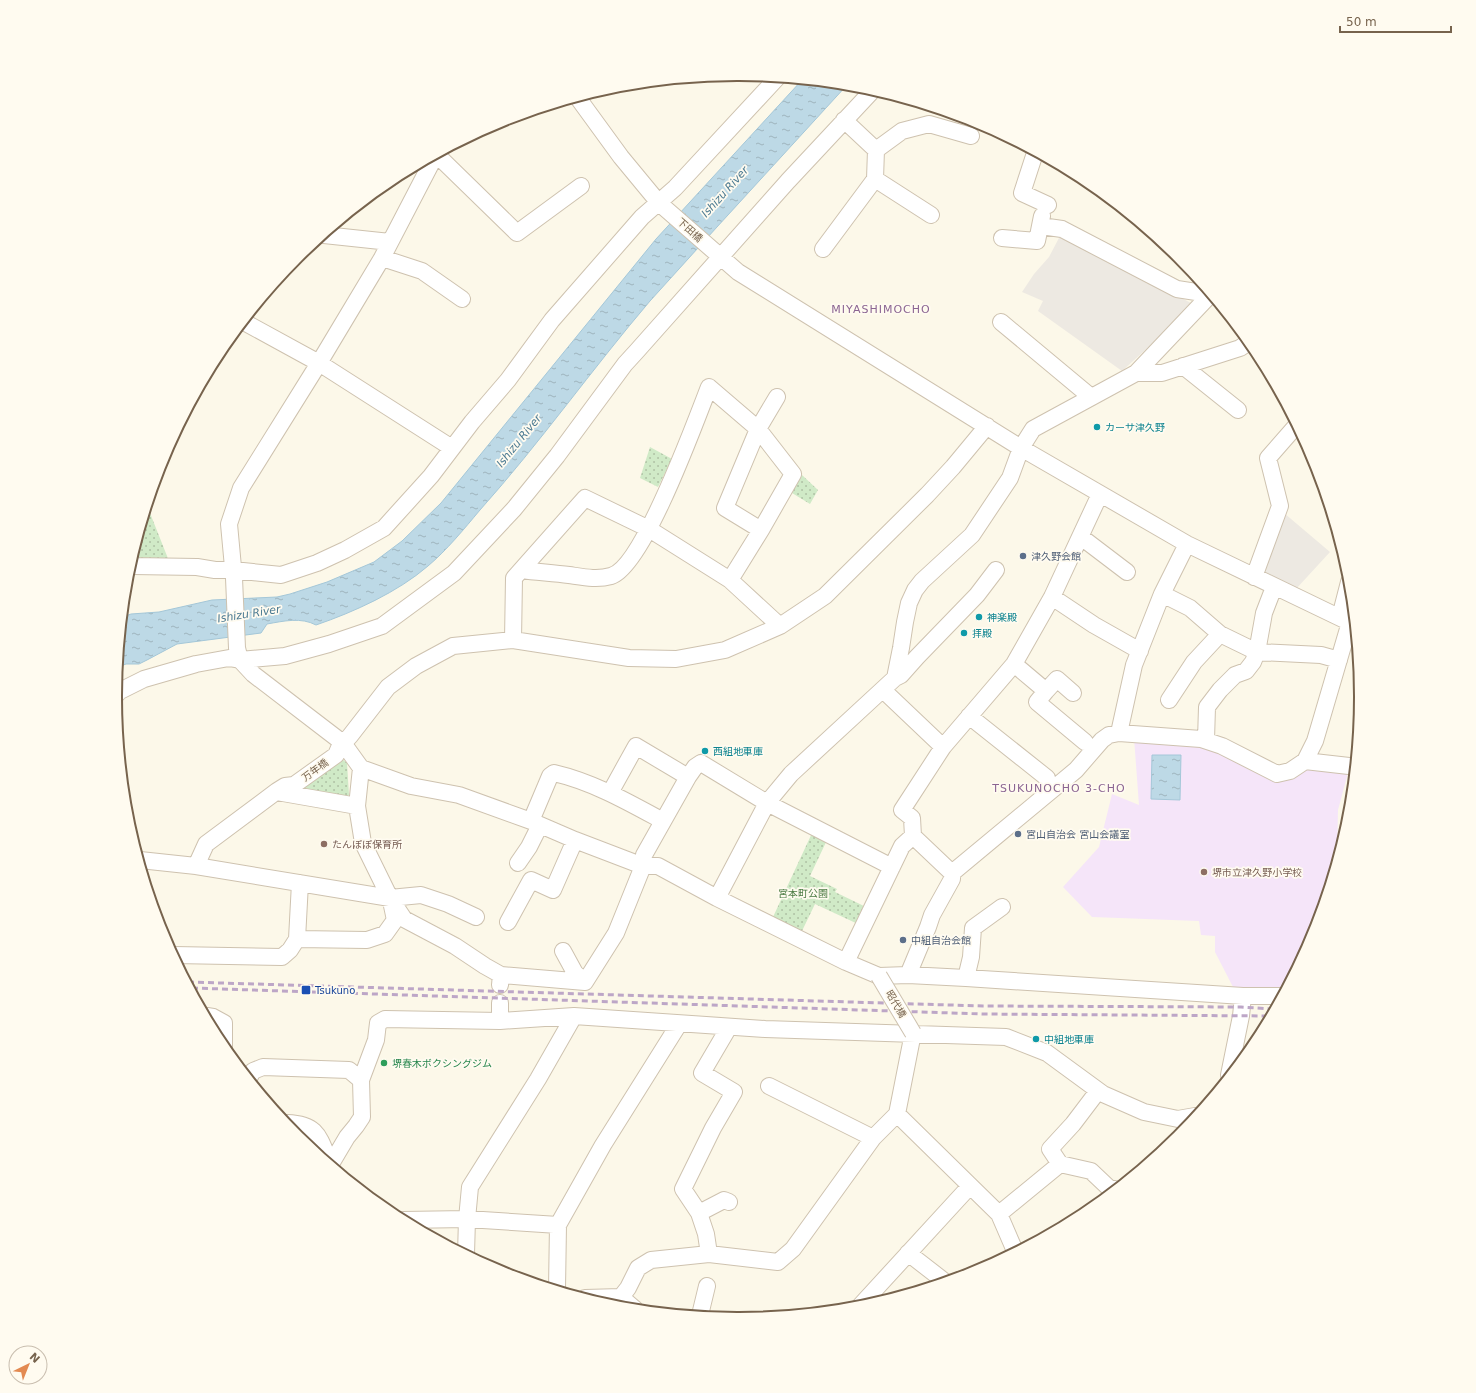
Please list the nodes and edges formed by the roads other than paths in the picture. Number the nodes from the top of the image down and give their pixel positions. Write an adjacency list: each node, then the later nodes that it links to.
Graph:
1 (773, 82): 12 (street)
2 (868, 95): 4 (street)
3 (581, 102): 12 (street, 下田橋)
4 (844, 120): 6 (street); 19 (street)
5 (971, 136): 6 (street)
6 (876, 150): 10 (street)
7 (439, 158): 11 (street)
8 (1036, 158): 14 (street)
9 (432, 162): 17 (street)
10 (875, 179): 13 (street); 18 (street)
11 (581, 186)
12 (659, 202): 19 (street, 下田橋); 36 (street)
13 (931, 215)
14 (1044, 215): 16 (street); 21 (street)
15 (330, 236): 17 (street)
16 (1002, 238)
17 (390, 242): 20 (street)
18 (823, 249)
19 (720, 257): 33 (street, 下田橋); 59 (street)
20 (382, 258): 23 (street); 27 (street)
21 (1203, 293)
22 (1206, 297): 29 (street)
23 (462, 299)
24 (1001, 322): 31 (street)
25 (248, 324): 27 (street)
26 (1243, 346): 28 (street)
27 (319, 363): 36 (street); 47 (street)
28 (1183, 366): 29 (street); 32 (street)
29 (1136, 373): 31 (street)
30 (777, 397): 34 (street)
31 (1092, 397): 37 (street)
32 (1238, 410)
33 (987, 426): 37 (street, 下田橋); 54 (street)
34 (758, 429): 39 (street); 40 (street); 40 (street)
35 (1293, 430): 48 (street)
36 (452, 448): 47 (street)
37 (1021, 448): 38 (street, 下田橋); 62 (street)
38 (1100, 494): 41 (street); 42 (street, 下田橋)
39 (649, 529): 44 (street); 44 (street); 49 (street)
40 (761, 530): 49 (street)
41 (1081, 537): 46 (street); 52 (street)
42 (1187, 544): 48 (street, 下田橋); 51 (street)
43 (136, 566): 47 (street)
44 (520, 570): 56 (street)
45 (996, 570): 62 (street)
46 (1127, 572)
47 (233, 574): 59 (street)
48 (1254, 577): 50 (street, 下田橋)
49 (730, 580): 54 (street)
50 (1274, 587): 53 (street, 下田橋); 58 (street)
51 (1162, 594): 55 (street); 57 (street)
52 (1052, 597): 57 (street); 61 (street)
53 (1348, 621): 60 (street)
54 (780, 626): 56 (street)
55 (1220, 634): 58 (street); 67 (street)
56 (513, 640): 73 (street)
57 (1140, 651): 69 (street)
58 (1257, 652): 60 (street); 70 (street)
59 (238, 654): 63 (street); 73 (street)
60 (1339, 660): 74 (street)
61 (1014, 664): 65 (street); 68 (street)
62 (895, 678): 64 (street)
63 (122, 690)
64 (883, 690): 72 (street); 81 (street)
65 (1046, 691): 66 (street); 71 (street)
66 (1073, 693)
67 (1169, 700)
68 (969, 716): 72 (street); 78 (street)
69 (1119, 733): 70 (street); 92 (street)
70 (1206, 740): 74 (street)
71 (1085, 742)
72 (943, 747): 85 (street)
73 (340, 748): 76 (street); 79 (street)
74 (1305, 761): 75 (street)
75 (1349, 766)
76 (361, 768): 82 (street); 84 (street)
77 (688, 777): 80 (street); 81 (street); 83 (street)
78 (1047, 778)
79 (285, 788): 82 (street); 89 (street)
80 (610, 792): 83 (street); 84 (street)
81 (767, 803): 91 (street); 95 (street)
82 (357, 806): 94 (street)
83 (663, 821): 90 (street)
84 (535, 823): 86 (street); 88 (street)
85 (913, 836): 91 (street); 92 (street)
86 (576, 840): 90 (street); 98 (street)
87 (144, 860): 89 (street)
88 (518, 863)
89 (196, 866): 93 (street)
90 (643, 866): 95 (street); 106 (street)
91 (892, 866): 102 (street)
92 (952, 873): 103 (street)
93 (300, 883): 94 (street); 99 (street)
94 (390, 898): 97 (street); 99 (street); 106 (street)
95 (717, 898): 102 (street)
96 (1002, 907): 105 (street)
97 (476, 916)
98 (508, 922)
99 (297, 939): 101 (street)
100 (563, 951): 106 (street)
101 (180, 955)
102 (846, 962): 104 (street)
103 (908, 975): 104 (street); 105 (street)
104 (879, 976): 115 (street, 昭代橋, bridge)
105 (966, 978): 107 (street)
106 (585, 982)
107 (1243, 996): 108 (street); 117 (street)
108 (1275, 996)
109 (500, 1003): 112 (street)
110 (574, 1016): 112 (street); 113 (street); 134 (street)
111 (213, 1017): 116 (street)
112 (500, 1021): 119 (street)
113 (679, 1024): 114 (street); 136 (street)
114 (729, 1027): 115 (street); 132 (street)
115 (913, 1033): 121 (street); 122 (street)
116 (224, 1035)
117 (1231, 1064)
118 (252, 1074): 119 (street)
119 (361, 1080): 127 (street)
120 (769, 1086): 125 (street)
121 (1098, 1091): 123 (street); 128 (street)
122 (897, 1114): 125 (street); 129 (street)
123 (1187, 1117)
124 (295, 1123): 126 (street)
125 (873, 1138): 140 (street)
126 (325, 1152)
127 (333, 1160)
128 (1060, 1164): 130 (street); 133 (street)
129 (970, 1186): 133 (street); 139 (street)
130 (1109, 1188)
131 (729, 1202): 132 (street)
132 (699, 1213): 140 (street)
133 (998, 1214): 137 (street)
134 (467, 1219): 135 (street); 136 (street); 138 (street)
135 (414, 1220)
136 (558, 1225): 142 (street)
137 (1013, 1247)
138 (466, 1249)
139 (908, 1253): 141 (street); 146 (street)
140 (709, 1254): 145 (street)
141 (940, 1278)
142 (558, 1285)
143 (707, 1286): 148 (street)
144 (607, 1297): 145 (street)
145 (621, 1297): 147 (street)
146 (867, 1298)
147 (626, 1301)
148 (701, 1311)

